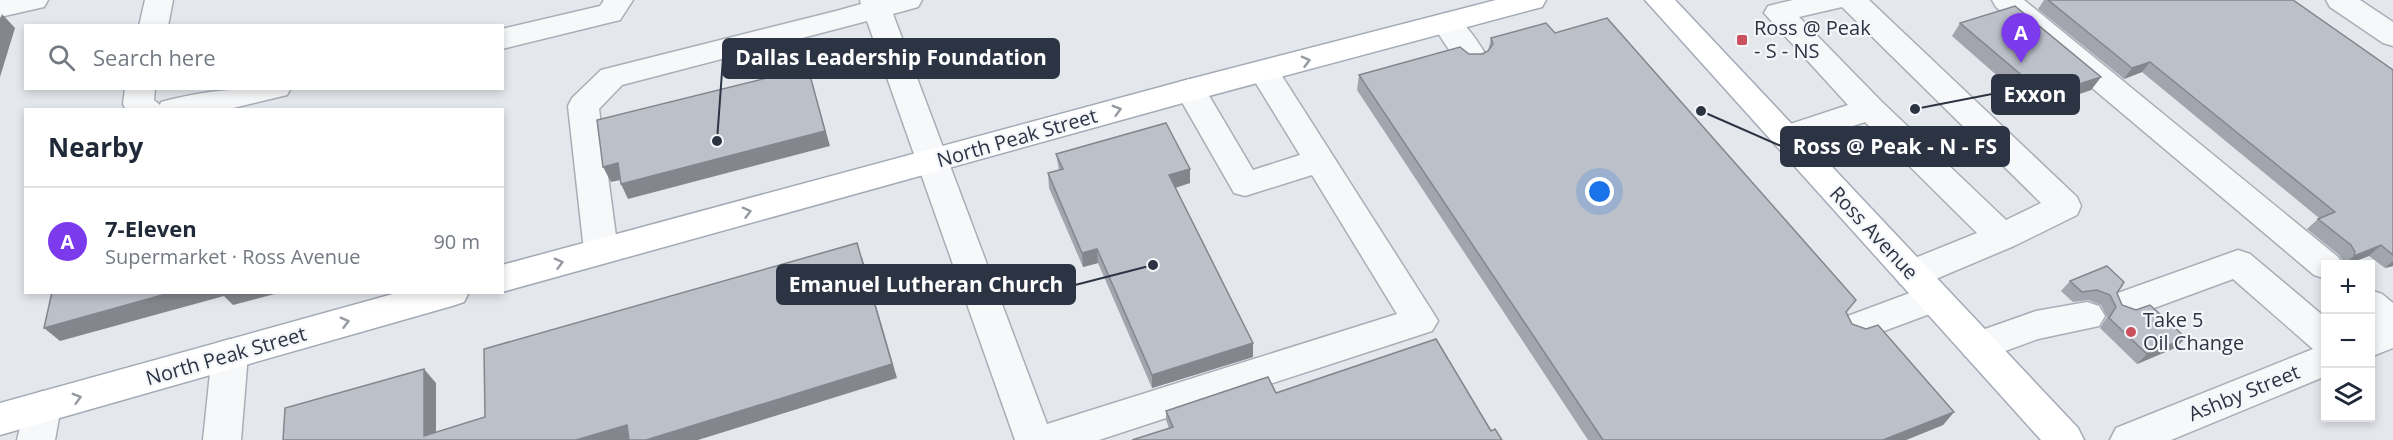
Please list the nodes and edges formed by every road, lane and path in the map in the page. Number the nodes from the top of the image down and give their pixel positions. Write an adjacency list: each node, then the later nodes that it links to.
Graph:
1 (34, 0): 12 (street)
2 (159, 0): 14 (street)
3 (619, 0): 16 (street)
4 (908, 0): 11 (street)
5 (1532, 0): 13 (main road, North Peak Street)
6 (1659, 0): 25 (main road, Ross Avenue)
7 (1833, 0): 24 (street)
8 (1852, 0): 28 (street)
9 (2006, 0): 30 (street)
10 (2340, 0): 15 (street)
11 (876, 5): 27 (street); 29 (street)
12 (0, 8)
13 (1446, 23): 17 (street); 18 (main road, North Peak Street, one-way to 13)
14 (153, 24)
15 (2393, 36)
16 (504, 39)
17 (1473, 58)
18 (1264, 72): 21 (main road, North Peak Street); 26 (street)
19 (141, 90): 22 (street)
20 (267, 90): 23 (street)
21 (1190, 90): 26 (street); 27 (main road, North Peak Street, one-way to 21)
22 (144, 108)
23 (181, 108)
24 (1870, 109): 25 (street); 28 (street)
25 (1786, 137): 32 (main road, Ross Avenue)
26 (1320, 161): 49 (street)
27 (932, 162): 29 (main road, North Peak Street, one-way to 27); 48 (street)
28 (2002, 237): 32 (street)
29 (601, 251): 31 (main road, North Peak Street, one-way to 29)
30 (2321, 263)
31 (504, 278)
32 (1923, 286): 38 (street); 42 (main road, Ross Avenue)
33 (445, 294): 43 (main road, North Peak Street, one-way to 33)
34 (2127, 304): 40 (street)
35 (2375, 308): 37 (street)
36 (2087, 316): 42 (street)
37 (2393, 324)
38 (1857, 327)
39 (2393, 333): 41 (street)
40 (2321, 335)
41 (2375, 340)
42 (1978, 346): 50 (main road, Ross Avenue)
43 (230, 354): 46 (main road, North Peak Street, one-way to 43); 47 (street)
44 (2321, 362): 51 (street, Ashby Street)
45 (0, 419): 46 (main road, North Peak Street)
46 (39, 424)
47 (222, 440)
48 (1034, 440)
49 (1049, 440)
50 (2065, 440)
51 (2129, 440)

